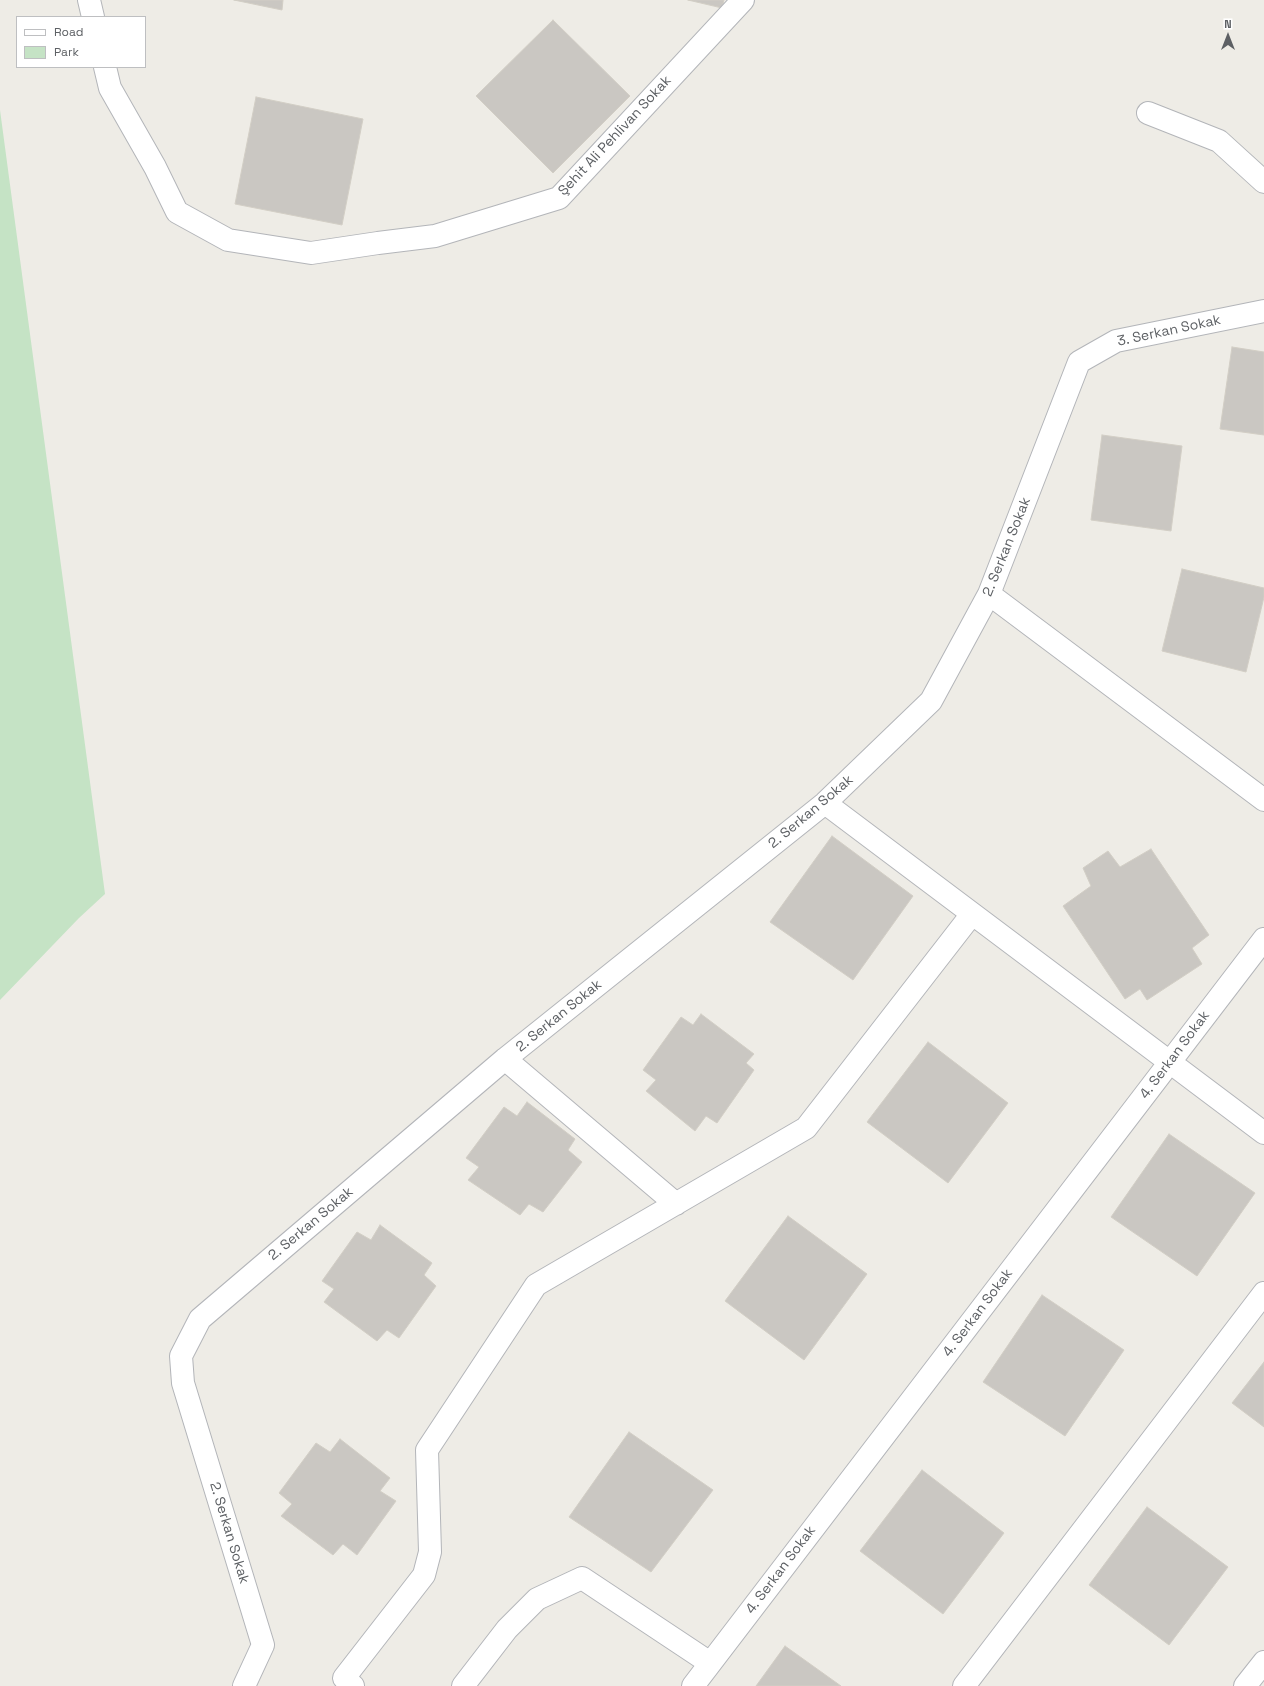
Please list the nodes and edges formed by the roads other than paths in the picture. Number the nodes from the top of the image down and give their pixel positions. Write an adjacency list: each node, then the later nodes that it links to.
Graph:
1 (89, 0): 3 (street)
2 (742, 0): 4 (street, Şehit Ali Pehlivan Sokak)
3 (93, 16)
4 (105, 68)
5 (1148, 113): 6 (street)
6 (1264, 182)
7 (1264, 311): 8 (street, 3. Serkan Sokak)
8 (1079, 362): 9 (street, 2. Serkan Sokak)
9 (989, 594): 10 (street); 11 (street, 2. Serkan Sokak)
10 (1264, 800)
11 (825, 802): 12 (street); 14 (street, 2. Serkan Sokak)
12 (972, 914): 15 (street); 17 (street)
13 (1264, 939): 15 (street, 4. Serkan Sokak)
14 (505, 1059): 17 (street); 21 (street, 2. Serkan Sokak)
15 (1170, 1062): 16 (street); 20 (street, 4. Serkan Sokak)
16 (1264, 1133)
17 (676, 1204): 22 (street)
18 (1264, 1293): 25 (street)
19 (1264, 1662): 26 (street)
20 (710, 1663): 23 (street); 24 (street, 4. Serkan Sokak)
21 (244, 1686)
22 (353, 1686)
23 (463, 1686)
24 (693, 1686)
25 (964, 1686)
26 (1245, 1686)

